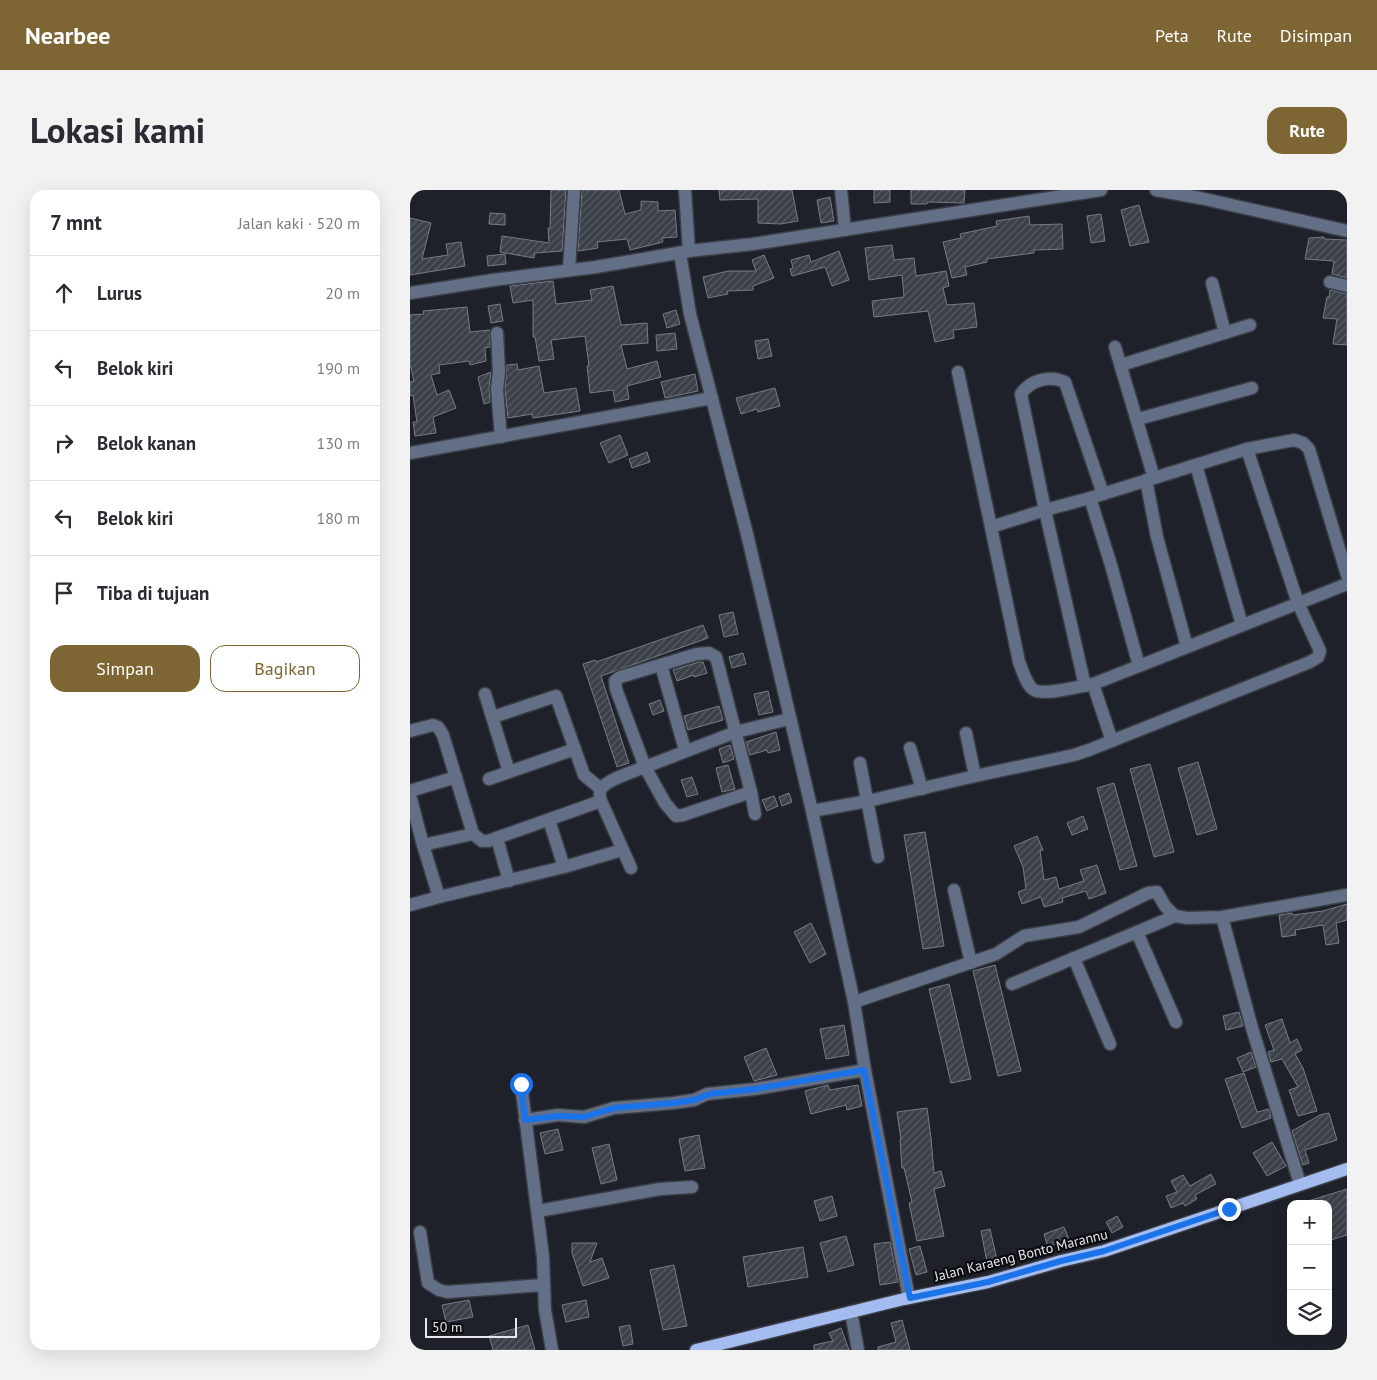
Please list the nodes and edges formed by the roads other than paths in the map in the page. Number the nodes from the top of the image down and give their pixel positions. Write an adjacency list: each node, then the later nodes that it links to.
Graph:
1 (574, 190): 10 (street)
2 (685, 190): 9 (street)
3 (841, 190): 7 (street)
4 (1101, 190): 6 (street)
5 (1156, 190): 8 (street)
6 (1033, 196): 7 (street)
7 (845, 230): 9 (street)
8 (1347, 231)
9 (684, 252): 10 (street); 22 (street)
10 (568, 270): 14 (street)
11 (1330, 282): 13 (street)
12 (1212, 283): 17 (street)
13 (1347, 286)
14 (410, 293)
15 (1250, 325): 17 (street)
16 (497, 333): 24 (street)
17 (1225, 333): 19 (street)
18 (1115, 347): 19 (street)
19 (1121, 365): 23 (street)
20 (958, 372): 32 (street)
21 (1252, 388): 23 (street)
22 (712, 398): 24 (street); 43 (street)
23 (1138, 419): 28 (street)
24 (501, 436): 26 (street)
25 (1247, 449): 27 (street); 33 (street); 35 (street)
26 (410, 453)
27 (1196, 465): 28 (street); 36 (street)
28 (1150, 479): 29 (street); 37 (street)
29 (1103, 494): 30 (street); 31 (street)
30 (1090, 498): 31 (street); 39 (street)
31 (1045, 510): 32 (street); 40 (street)
32 (991, 527): 40 (street)
33 (1347, 575)
34 (1347, 584): 35 (street)
35 (1298, 603): 36 (street); 47 (street)
36 (1242, 625): 37 (street)
37 (1187, 647): 39 (street)
38 (661, 665): 45 (street); 50 (street); 52 (street)
39 (1139, 666): 40 (street)
40 (1089, 685): 47 (street)
41 (485, 694): 42 (street)
42 (493, 717): 49 (street); 53 (street)
43 (789, 719): 45 (street); 63 (street)
44 (410, 731): 55 (street)
45 (736, 732): 50 (street); 59 (street)
46 (966, 733): 54 (street)
47 (1112, 741): 54 (street)
48 (910, 748): 57 (street)
49 (575, 749): 53 (street); 61 (street)
50 (685, 750): 52 (street)
51 (860, 764): 62 (street)
52 (645, 766): 59 (street); 61 (street)
53 (509, 772): 56 (street)
54 (975, 776): 57 (street)
55 (456, 777): 58 (street); 66 (street)
56 (489, 779)
57 (922, 789): 62 (street)
58 (410, 791)
59 (751, 792): 64 (street)
60 (410, 795): 68 (street)
61 (601, 795): 65 (street); 69 (street)
62 (868, 802): 63 (street); 70 (street)
63 (812, 811): 84 (street)
64 (755, 814)
65 (549, 820): 67 (street); 71 (street)
66 (473, 834): 67 (street); 68 (street)
67 (496, 838): 73 (street)
68 (423, 845): 76 (street)
69 (622, 850): 71 (street); 72 (street)
70 (878, 857)
71 (564, 867): 73 (street)
72 (631, 868)
73 (509, 881): 76 (street)
74 (954, 890): 82 (street)
75 (1347, 895): 79 (street)
76 (439, 897): 77 (street)
77 (410, 905)
78 (1175, 916): 79 (street); 80 (street); 82 (street)
79 (1222, 918): 91 (street)
80 (1138, 932): 81 (street); 85 (street)
81 (1074, 958): 83 (street); 86 (street)
82 (971, 963): 84 (street)
83 (1012, 984)
84 (854, 1002): 87 (street)
85 (1176, 1022)
86 (1110, 1044)
87 (864, 1070): 89 (street); 96 (street)
88 (521, 1084): 89 (street)
89 (525, 1120): 93 (street)
90 (1347, 1169): 91 (main road, Jalan Karaeng Bonto Marannu)
91 (1300, 1184): 96 (main road, Jalan Karaeng Bonto Marannu)
92 (692, 1187): 93 (street)
93 (538, 1211): 95 (street)
94 (420, 1232): 95 (street)
95 (543, 1285): 98 (street)
96 (910, 1298): 97 (main road, Jalan Karaeng Bonto Marannu)
97 (851, 1312): 99 (main road, Jalan Karaeng Bonto Marannu); 100 (street)
98 (552, 1350)
99 (700, 1350)
100 (858, 1350)

